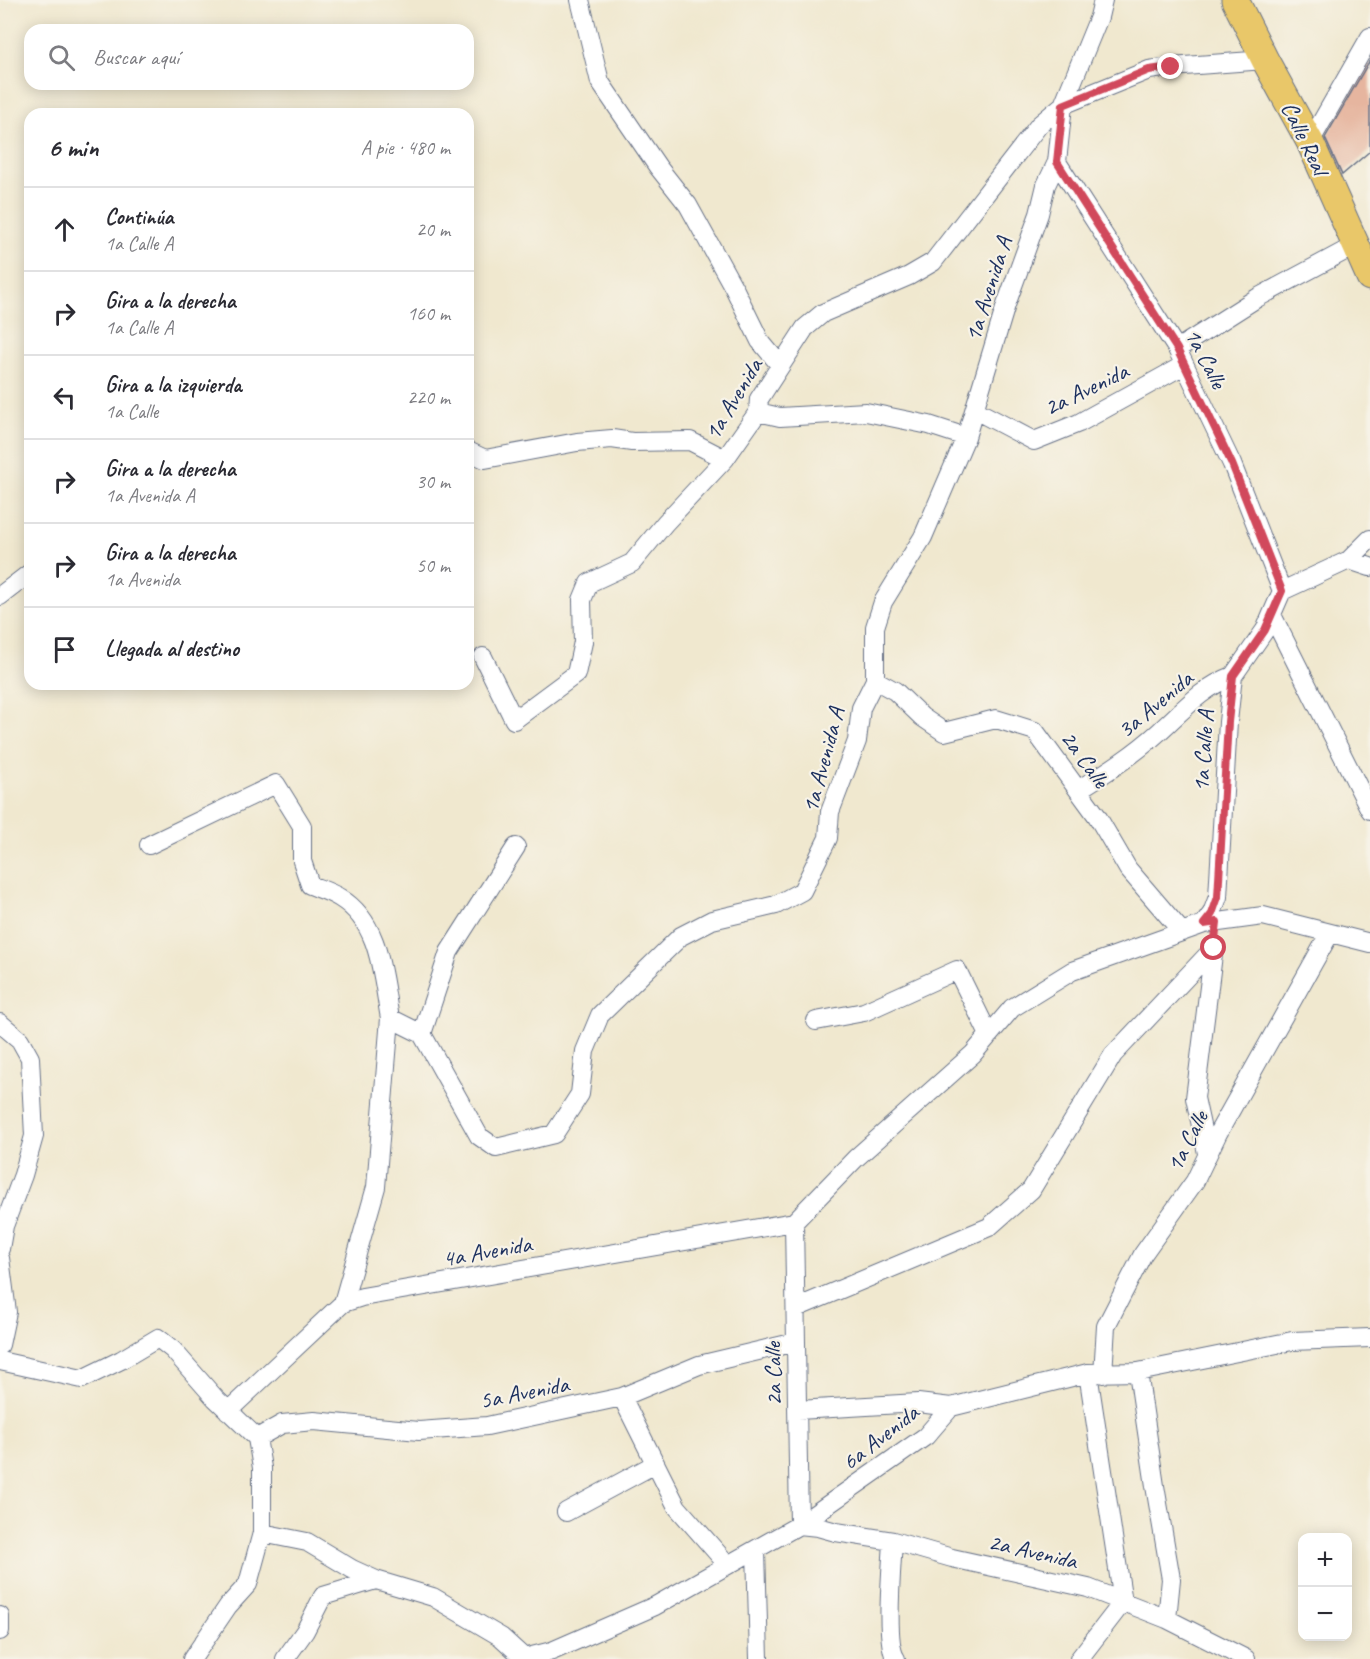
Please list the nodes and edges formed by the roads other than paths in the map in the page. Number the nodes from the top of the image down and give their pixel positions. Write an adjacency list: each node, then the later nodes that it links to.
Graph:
1 (580, 0): 12 (street)
2 (1103, 0): 6 (street, 1a Avenida)
3 (1235, 0): 5 (main road, Calle Real)
4 (1370, 37): 7 (street)
5 (1265, 60): 6 (street, 1a Avenida); 7 (main road, Calle Real)
6 (1063, 105): 8 (street, 1a Avenida A); 12 (street, 1a Avenida)
7 (1310, 142): 9 (main road, Calle Real)
8 (1057, 162): 11 (street, 1a Calle); 13 (street, 1a Avenida A)
9 (1354, 246): 10 (main road, Calle Real); 11 (street, 2a Avenida)
10 (1370, 278)
11 (1181, 357): 13 (street, 2a Avenida); 22 (street, 1a Calle)
12 (780, 365): 14 (street, 1a Avenida)
13 (975, 410): 15 (street, 1a Avenida A)
14 (758, 412): 15 (street); 17 (street, 1a Avenida)
15 (966, 437): 27 (street, 1a Avenida A)
16 (474, 454): 17 (street)
17 (725, 459): 25 (street, 1a Avenida)
18 (1370, 539): 19 (street)
19 (1349, 560): 20 (street); 22 (street)
20 (1370, 567)
21 (24, 578): 23 (street)
22 (1282, 591): 24 (street, 1a Calle A)
23 (0, 596)
24 (1272, 615): 26 (street, 1a Calle A); 29 (street)
25 (483, 657)
26 (1233, 676): 28 (street, 3a Avenida); 32 (street, 1a Calle A)
27 (875, 680): 28 (street, 2a Calle); 40 (street, 1a Avenida A)
28 (1078, 790): 33 (street, 2a Calle)
29 (1370, 810)
30 (149, 845): 37 (street)
31 (516, 847): 40 (street)
32 (1210, 923): 33 (street); 34 (street); 36 (street, 1a Calle A)
33 (1182, 932): 41 (street)
34 (1330, 933): 35 (street); 42 (street, 1a Calle)
35 (1370, 943)
36 (1214, 948): 42 (street, 1a Calle A); 47 (street)
37 (390, 1018): 40 (street); 46 (street)
38 (816, 1021): 41 (street)
39 (0, 1023): 44 (street)
40 (422, 1035)
41 (989, 1035): 43 (street)
42 (1207, 1153): 53 (street, 1a Calle)
43 (794, 1222): 46 (street, 4a Avenida); 47 (street, 2a Calle)
44 (0, 1249)
45 (0, 1258): 50 (street)
46 (343, 1303): 57 (street, 4a Avenida)
47 (796, 1308): 49 (street, 2a Calle)
48 (1370, 1338): 52 (street, 6a Avenida)
49 (796, 1342): 54 (street, 5a Avenida); 56 (street, 2a Calle)
50 (0, 1345)
51 (0, 1361): 57 (street)
52 (1138, 1371): 53 (street, 6a Avenida); 69 (street)
53 (1095, 1373): 55 (street, 6a Avenida); 67 (street, 1a Calle)
54 (622, 1397): 58 (street, 5a Avenida); 59 (street)
55 (951, 1407): 56 (street); 61 (street, 6a Avenida)
56 (798, 1410): 61 (street, 2a Calle)
57 (228, 1411): 58 (street)
58 (257, 1438): 62 (street)
59 (655, 1464): 60 (street); 65 (street)
60 (566, 1512)
61 (799, 1526): 63 (street, 2a Avenida); 64 (street, 6a Avenida)
62 (262, 1533): 66 (street); 73 (street)
63 (893, 1541): 67 (street, 2a Avenida); 76 (street)
64 (756, 1550): 65 (street, 6a Avenida); 75 (street)
65 (727, 1564): 71 (street, 6a Avenida)
66 (376, 1580): 72 (street); 74 (street)
67 (1123, 1602): 69 (street, 2a Avenida); 77 (street)
68 (0, 1616): 70 (street)
69 (1167, 1619): 78 (street, 2a Avenida)
70 (0, 1631)
71 (555, 1655): 72 (street, 6a Avenida)
72 (522, 1658)
73 (192, 1659)
74 (285, 1659)
75 (759, 1659)
76 (896, 1659)
77 (1079, 1659)
78 (1246, 1659)

